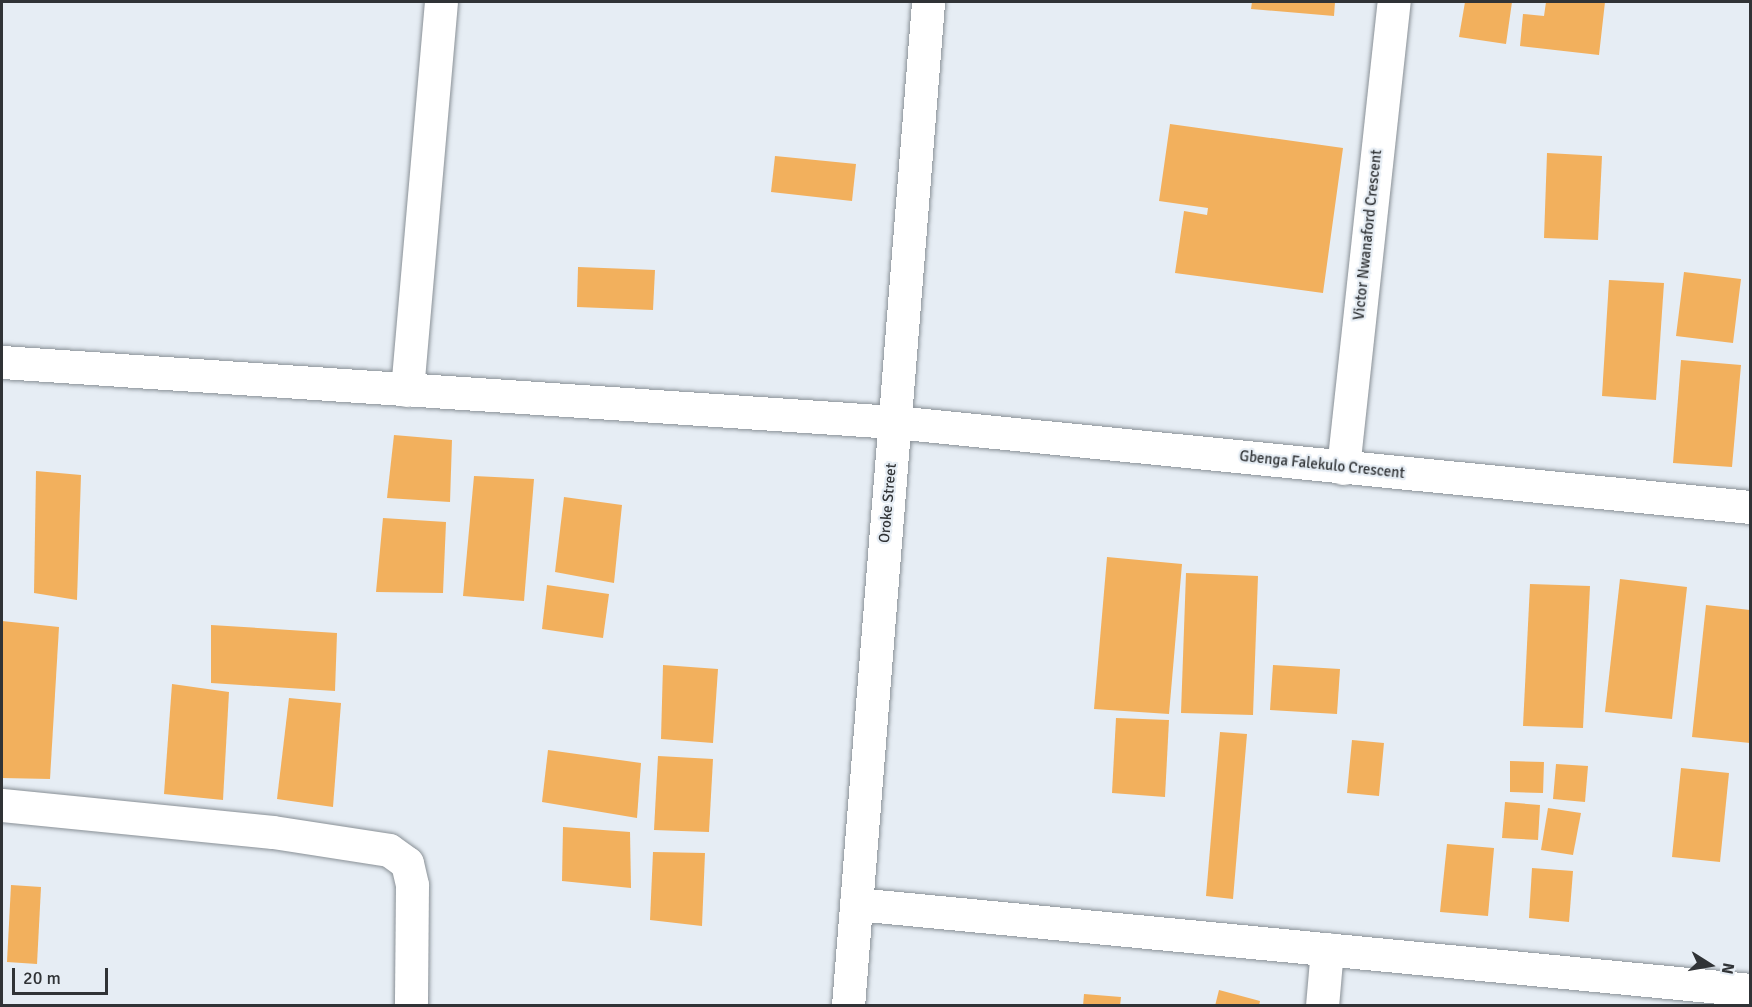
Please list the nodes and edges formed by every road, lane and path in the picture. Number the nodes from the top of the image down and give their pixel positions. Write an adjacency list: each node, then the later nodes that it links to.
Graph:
1 (441, 2): 5 (street)
2 (928, 2): 6 (street, Oroke Street)
3 (1394, 2): 7 (street, Victor Nwanaford Crescent)
4 (2, 362): 5 (street, Gbenga Falekulo Crescent)
5 (407, 390): 6 (street, Gbenga Falekulo Crescent)
6 (894, 422): 7 (street, Gbenga Falekulo Crescent); 10 (street, Oroke Street)
7 (1343, 468): 8 (street, Gbenga Falekulo Crescent)
8 (1750, 507)
9 (2, 805): 13 (street)
10 (856, 904): 11 (street); 14 (street, Oroke Street)
11 (1327, 949): 12 (street); 15 (street)
12 (1750, 990)
13 (411, 1005)
14 (848, 1005)
15 (1322, 1005)

